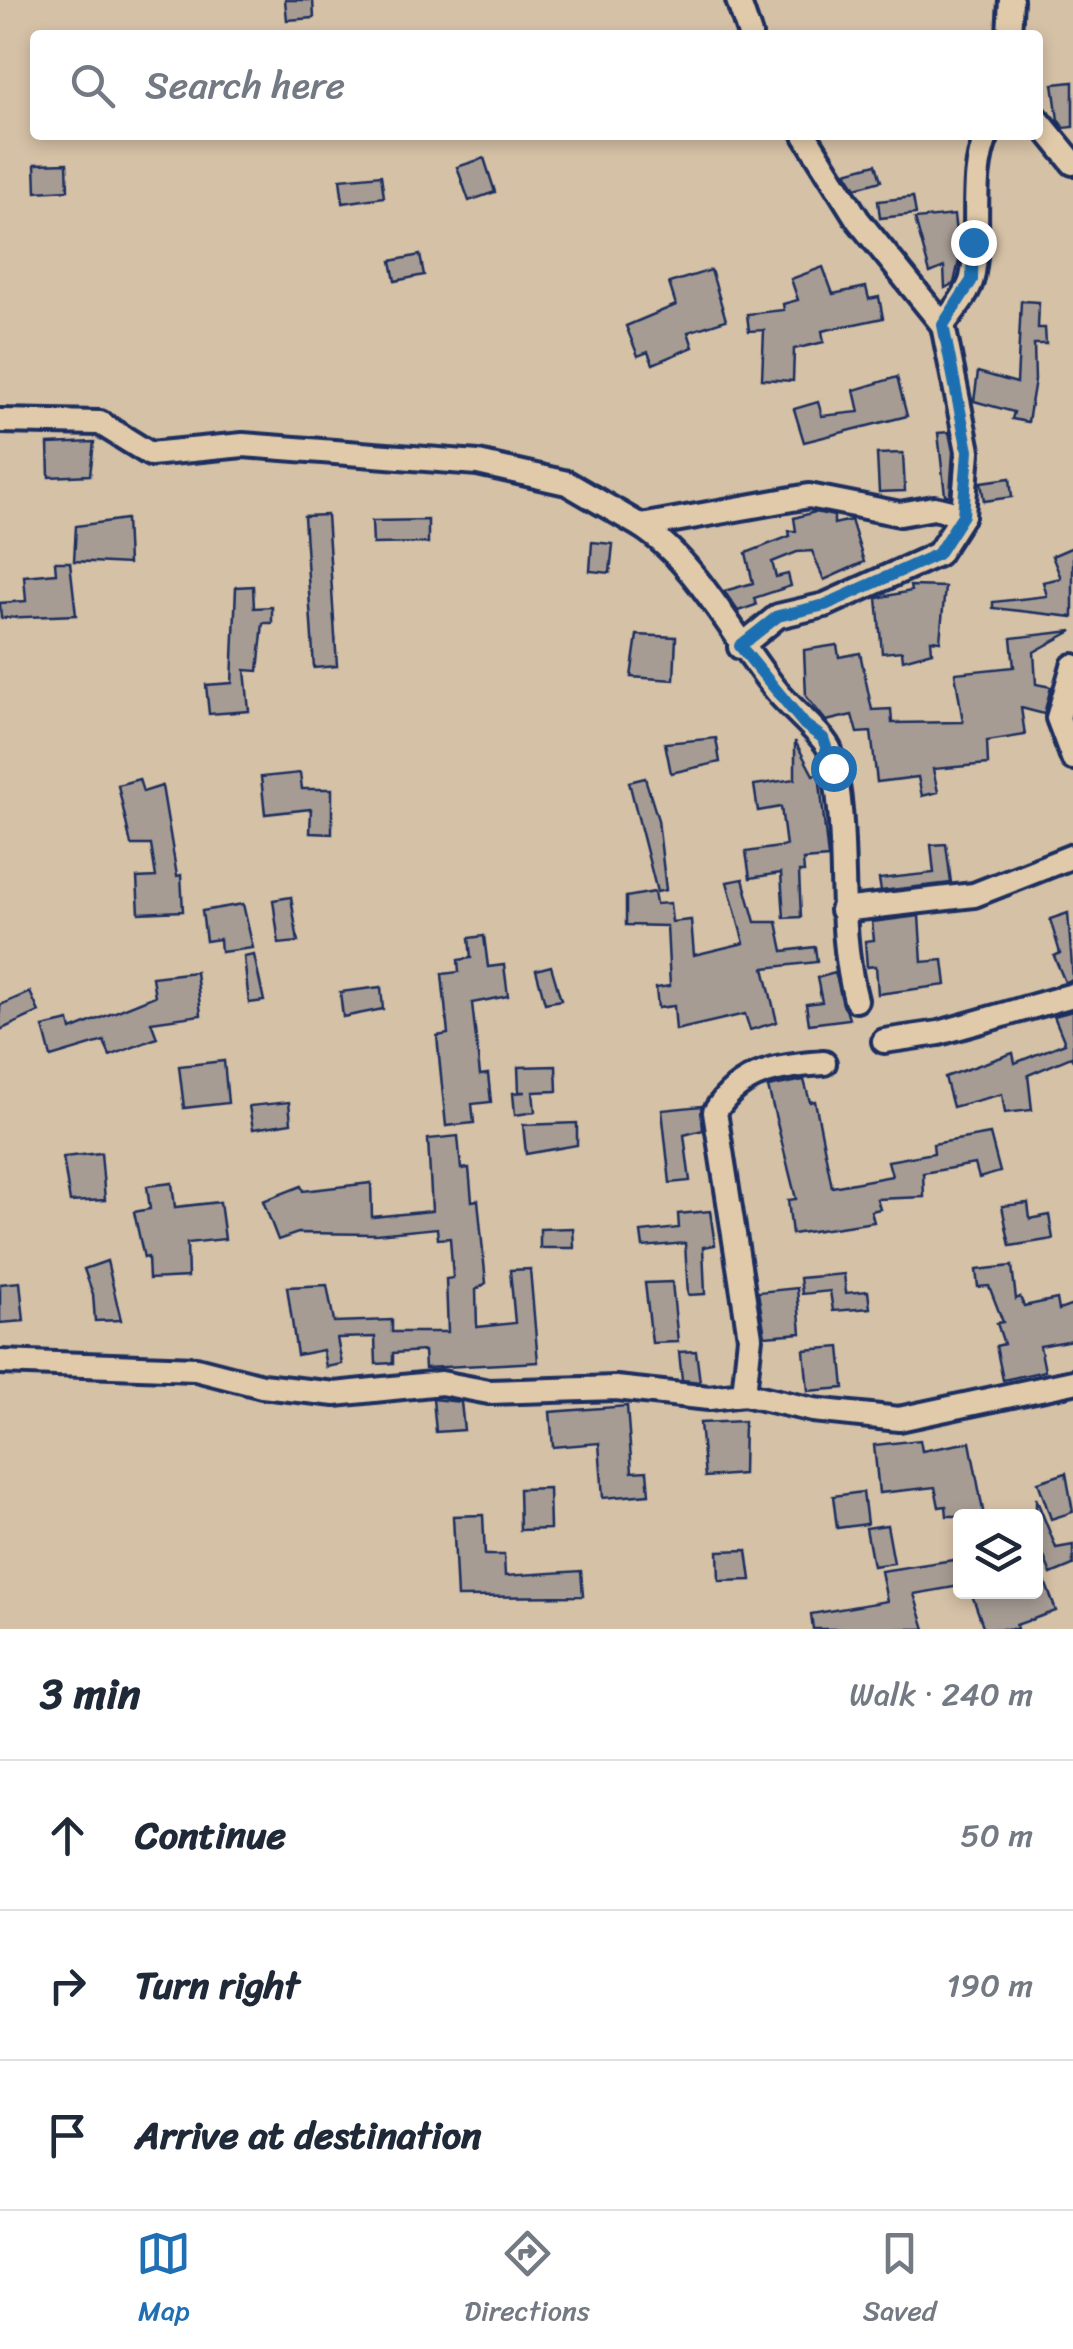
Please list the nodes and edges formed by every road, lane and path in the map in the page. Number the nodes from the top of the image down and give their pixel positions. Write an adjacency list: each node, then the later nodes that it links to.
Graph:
1 (738, 0): 3 (street)
2 (1011, 0): 4 (street)
3 (748, 30)
4 (1009, 30)
5 (1043, 126): 8 (street)
6 (808, 140): 9 (street)
7 (984, 140): 9 (street)
8 (1073, 163)
9 (943, 325): 11 (street)
10 (0, 421): 12 (street)
11 (963, 515): 12 (street); 13 (street)
12 (641, 526): 13 (street)
13 (740, 646): 17 (street)
14 (1073, 666): 15 (street)
15 (1073, 758)
16 (1073, 856): 17 (street)
17 (842, 910): 19 (street)
18 (1073, 995): 20 (street)
19 (856, 1000)
20 (884, 1041)
21 (824, 1063): 24 (street)
22 (0, 1362): 24 (street)
23 (1073, 1382): 24 (street)
24 (744, 1394)

